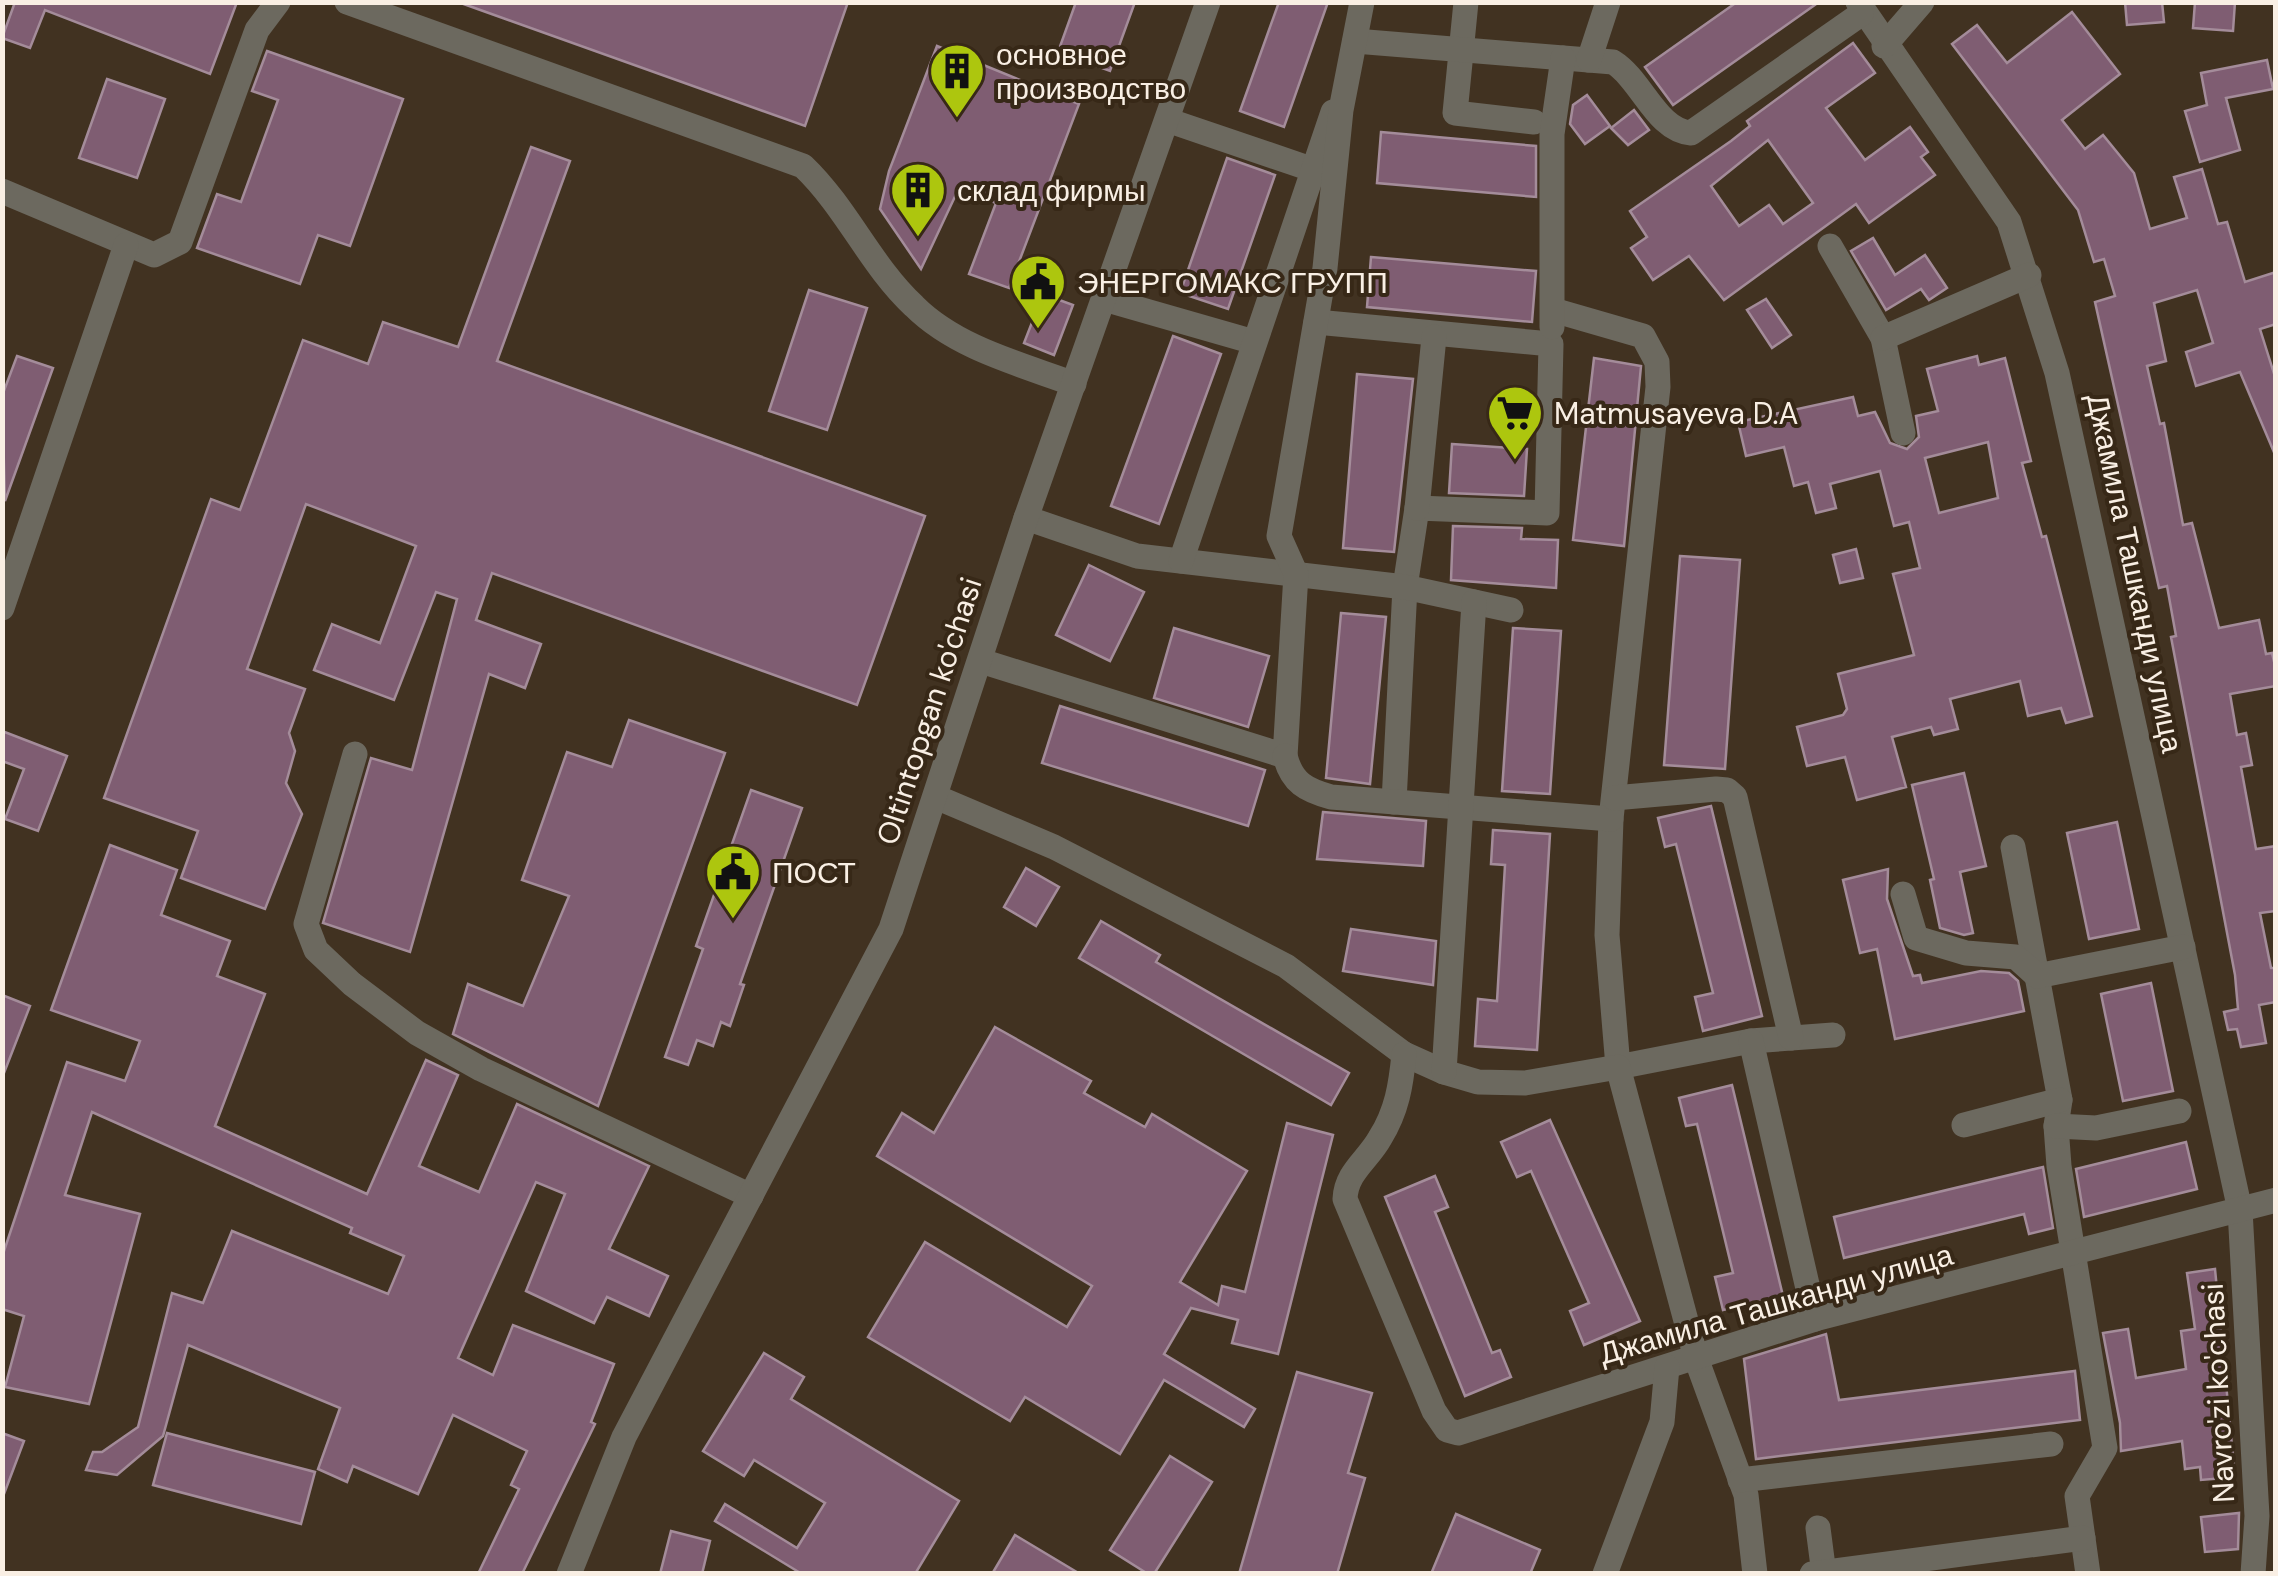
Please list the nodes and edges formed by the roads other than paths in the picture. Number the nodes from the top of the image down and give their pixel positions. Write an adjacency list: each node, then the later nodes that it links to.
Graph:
1 (278, 2): 19 (street)
2 (347, 2): 29 (street)
3 (1208, 2): 15 (street, Oltintopgan ko'chasi)
4 (1362, 2): 9 (street)
5 (1466, 2): 11 (street)
6 (1608, 2): 13 (street)
7 (1922, 2): 10 (street)
8 (1860, 8): 10 (street, Джамила Ташканди улица); 13 (street)
9 (1355, 40): 11 (street); 14 (street)
10 (1884, 46): 21 (street, Джамила Ташканди улица)
11 (1463, 50): 12 (street); 16 (street)
12 (1563, 58): 13 (street); 23 (street)
13 (1589, 60)
14 (1341, 110): 17 (street); 24 (street)
15 (1166, 120): 17 (street); 22 (street, Oltintopgan ko'chasi)
16 (1534, 122)
17 (1311, 168): 27 (street)
18 (2, 191): 19 (street)
19 (126, 245): 37 (street)
20 (1830, 246): 26 (street)
21 (2029, 275): 26 (street); 48 (street, Джамила Ташканди улица)
22 (1104, 299): 27 (street); 29 (street, Oltintopgan ko'chasi)
23 (1553, 310): 28 (street); 45 (street)
24 (1316, 322): 25 (street); 34 (street)
25 (1434, 337): 28 (street); 31 (street)
26 (1883, 338): 30 (street)
27 (1254, 342): 33 (street)
28 (1551, 344): 31 (street)
29 (1074, 384): 32 (street, Oltintopgan ko'chasi)
30 (1904, 433)
31 (1416, 508): 35 (street)
32 (1026, 518): 33 (street); 39 (street, Oltintopgan ko'chasi)
33 (1181, 560): 34 (street)
34 (1296, 574): 35 (street); 41 (street)
35 (1405, 588): 36 (street); 43 (street)
36 (1474, 602): 38 (street); 44 (street)
37 (2, 608)
38 (1511, 610)
39 (981, 661): 41 (street); 42 (street, Oltintopgan ko'chasi)
40 (355, 754): 60 (street)
41 (1286, 756): 43 (street)
42 (936, 797): 53 (street); 60 (street, Oltintopgan ko'chasi)
43 (1394, 802): 44 (street)
44 (1464, 808): 45 (street); 55 (street)
45 (1613, 809): 51 (street); 54 (street)
46 (2012, 847): 49 (street)
47 (1902, 894): 49 (street)
48 (2183, 947): 49 (street); 62 (street, Джамила Ташканди улица)
49 (2037, 976): 56 (street)
50 (1833, 1035): 51 (street)
51 (1792, 1038): 52 (street)
52 (1751, 1042): 54 (street); 64 (street)
53 (1404, 1054): 55 (street); 66 (street, Джамила Ташканди улица)
54 (1618, 1067): 55 (street); 65 (street)
55 (1444, 1072)
56 (2060, 1100): 58 (street); 59 (street)
57 (2179, 1112): 59 (street)
58 (1964, 1125)
59 (2056, 1126): 63 (street)
60 (751, 1196): 73 (street, Oltintopgan ko'chasi)
61 (2276, 1200): 62 (street, Джамила Ташканди улица)
62 (2240, 1210): 63 (street, Джамила Ташканди улица); 77 (street, Navro'zi ko'chasi)
63 (2074, 1254): 64 (street, Джамила Ташканди улица); 70 (street)
64 (1815, 1320): 65 (street, Джамила Ташканди улица)
65 (1696, 1358): 66 (street, Джамила Ташканди улица); 68 (street)
66 (1667, 1367): 74 (street)
67 (2051, 1444): 68 (street)
68 (1740, 1480): 75 (street)
69 (1818, 1528): 72 (street)
70 (2083, 1538): 71 (street); 76 (street)
71 (1982, 1562): 72 (street)
72 (1820, 1573)
73 (569, 1574)
74 (1605, 1574)
75 (1755, 1574)
76 (2088, 1574)
77 (2253, 1574)

